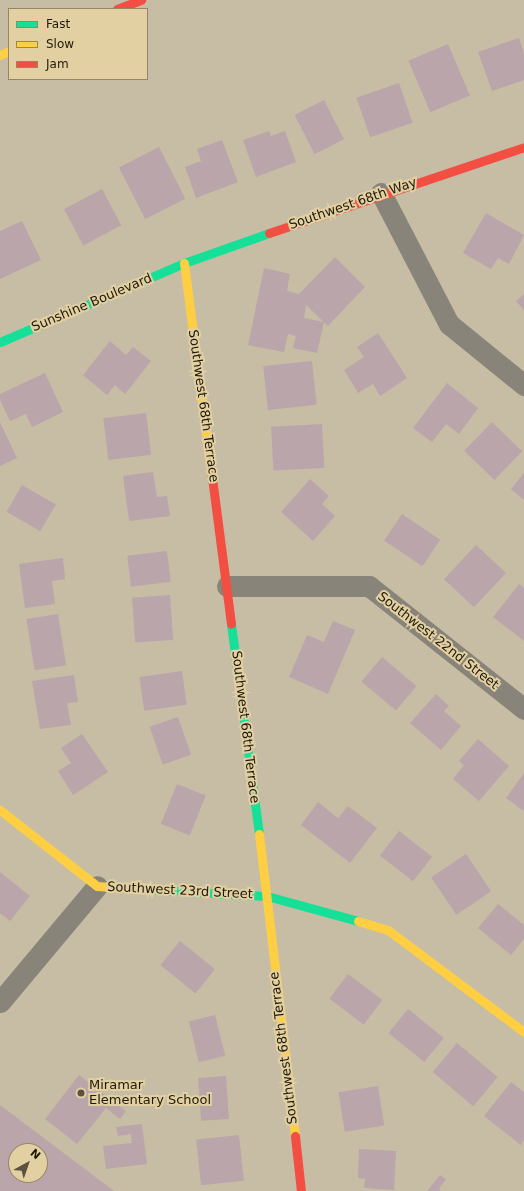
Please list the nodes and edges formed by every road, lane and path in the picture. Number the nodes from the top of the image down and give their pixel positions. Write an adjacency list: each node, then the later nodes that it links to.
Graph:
1 (141, 0): 2 (main road)
2 (120, 8)
3 (524, 146): 4 (main road, Southwest 68th Way)
4 (381, 193): 5 (main road, Southwest 68th Way); 7 (street)
5 (184, 263): 6 (main road, Sunshine Boulevard); 8 (main road, Southwest 68th Terrace)
6 (0, 342)
7 (524, 385)
8 (227, 586): 9 (street, Southwest 22nd Street); 12 (main road, Southwest 68th Terrace)
9 (524, 709)
10 (0, 810): 11 (main road, Southwest 23rd Street)
11 (97, 886): 12 (main road, Southwest 23rd Street); 13 (street)
12 (266, 896): 14 (main road, Southwest 23rd Street); 15 (main road, Southwest 68th Terrace)
13 (0, 1002)
14 (524, 1032)
15 (301, 1191)

